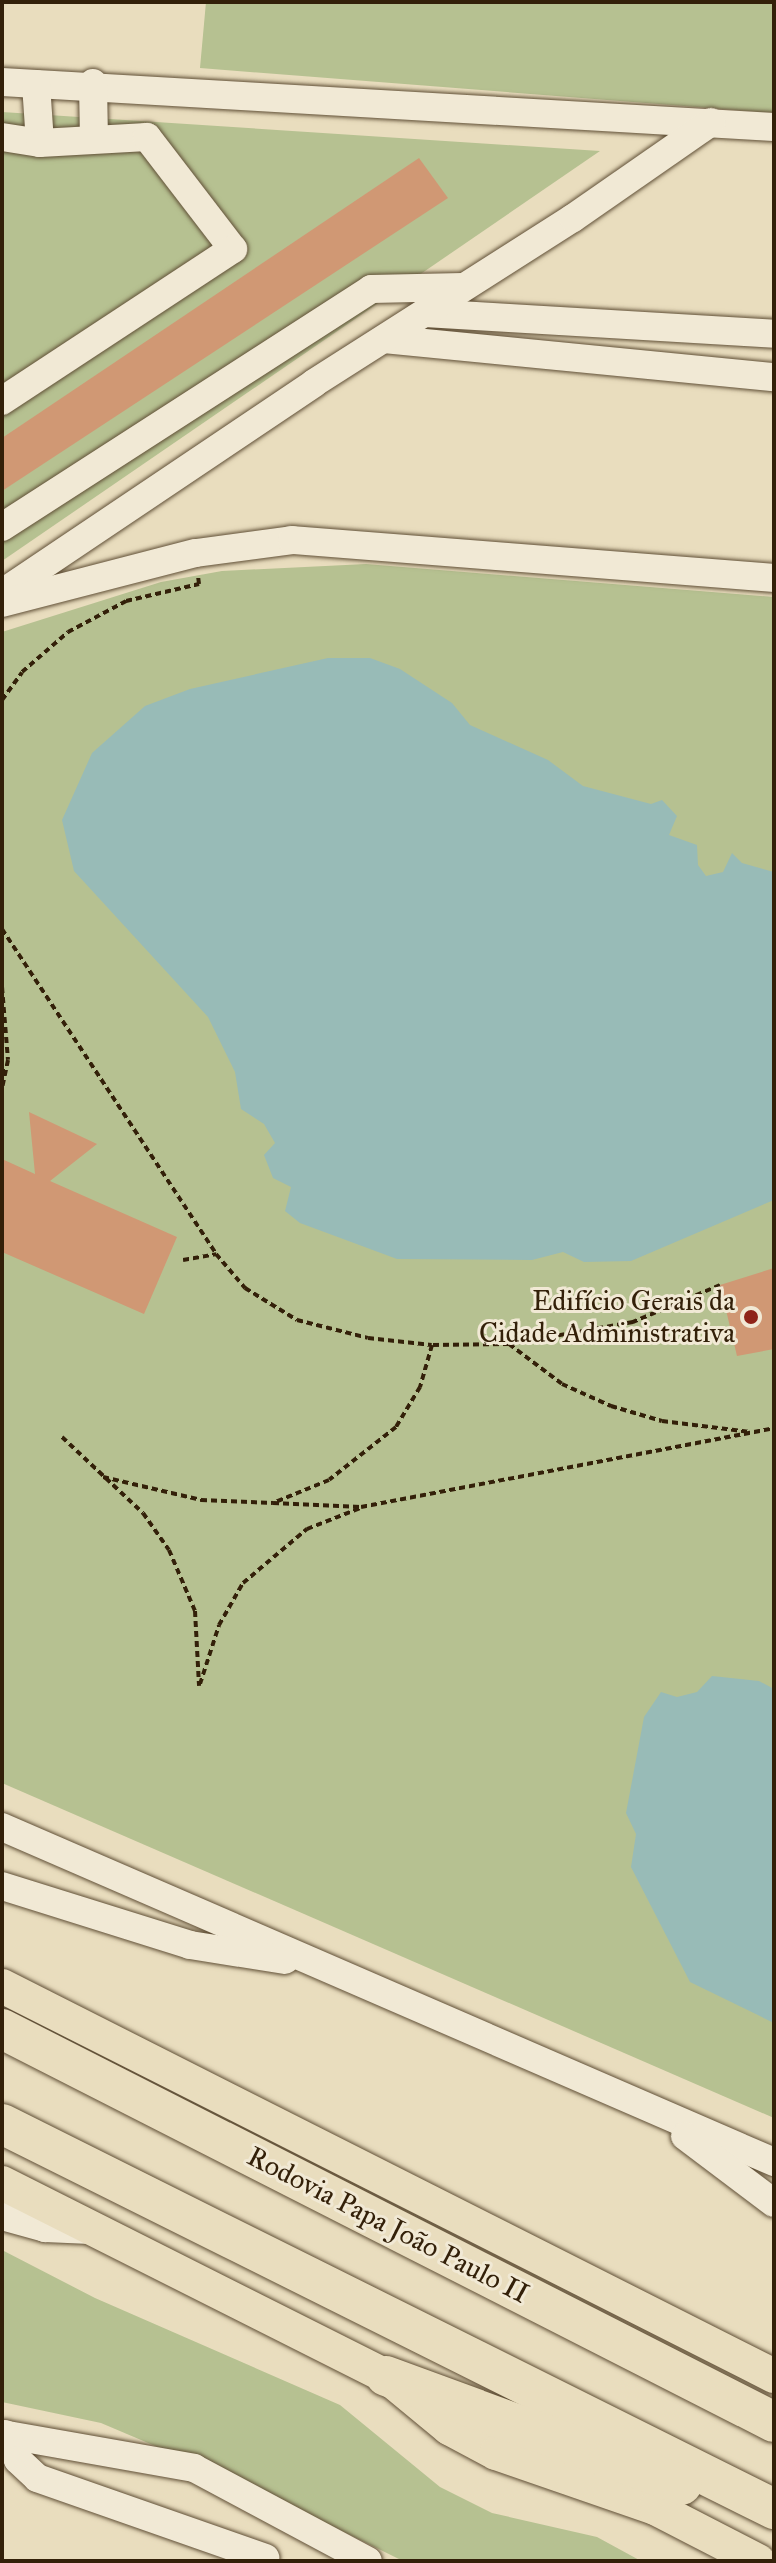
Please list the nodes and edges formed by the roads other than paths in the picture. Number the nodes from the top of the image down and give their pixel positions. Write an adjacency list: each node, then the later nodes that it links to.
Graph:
1 (2, 82): 3 (street)
2 (93, 83): 3 (street); 4 (street); 7 (street)
3 (36, 84): 8 (street)
4 (711, 122): 5 (street); 9 (street)
5 (774, 127)
6 (2, 137): 8 (street)
7 (94, 139): 8 (street); 14 (street)
8 (40, 143)
9 (463, 287): 10 (street); 15 (street)
10 (425, 313): 11 (street); 12 (street)
11 (774, 334)
12 (384, 339): 13 (street); 17 (street)
13 (774, 377)
14 (2, 401)
15 (2, 527)
16 (774, 578): 18 (street)
17 (2, 593)
18 (2, 603)
19 (2, 1827): 21 (street)
20 (2, 1886): 21 (street)
21 (329, 1968): 24 (street)
22 (2, 1986): 32 (main road)
23 (2, 2029): 33 (highway, Rodovia Papa João Paulo II)
24 (654, 2111): 26 (street); 28 (street)
25 (2, 2124): 35 (highway)
26 (774, 2162)
27 (2, 2183): 30 (main road)
28 (774, 2203)
29 (2, 2216): 30 (street)
30 (96, 2230): 31 (main road)
31 (386, 2376): 35 (highway); 38 (main road)
32 (774, 2376)
33 (774, 2422)
34 (4, 2434): 36 (street); 37 (street)
35 (760, 2502)
36 (265, 2558)
37 (368, 2561)
38 (758, 2561)

